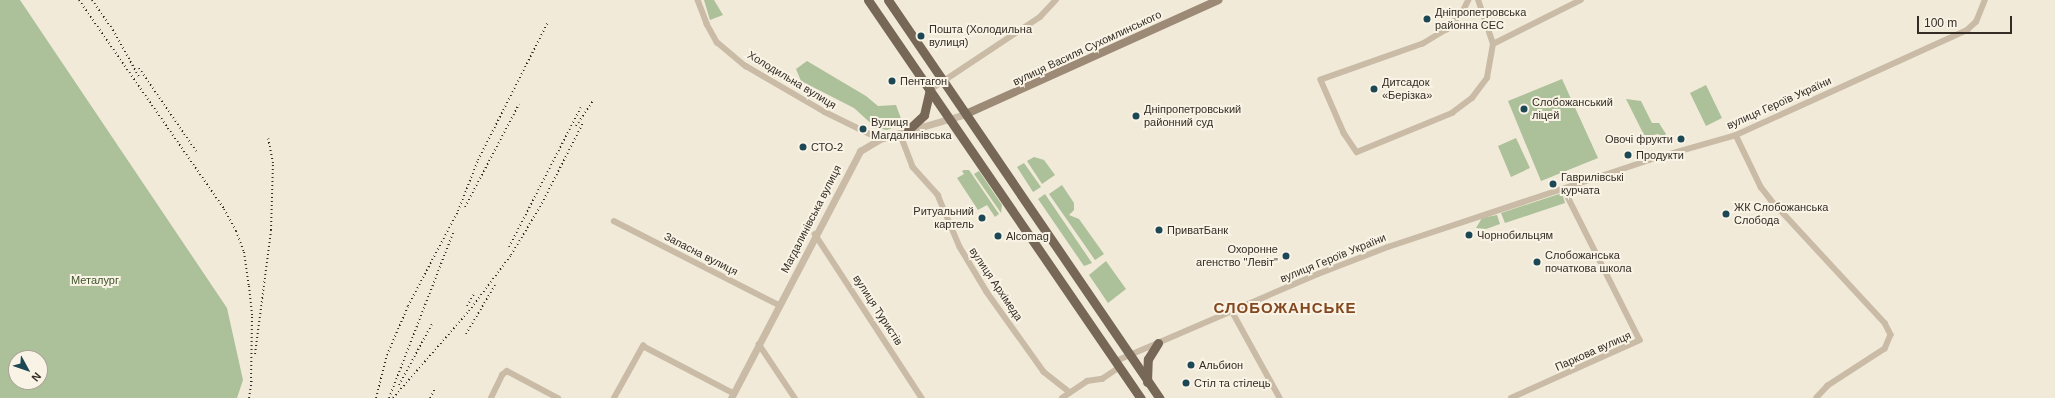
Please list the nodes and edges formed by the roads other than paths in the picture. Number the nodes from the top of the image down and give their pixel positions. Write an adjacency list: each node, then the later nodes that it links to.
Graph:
1 (698, 0): 17 (street, Холодильна вулиця)
2 (868, 0): 12 (main road)
3 (888, 0): 11 (main road)
4 (1056, 0): 11 (street)
5 (1218, 0): 13 (main road, вулиця Василя Сухомлинського)
6 (1581, 0): 10 (street)
7 (1468, 2): 8 (street); 10 (street)
8 (1479, 2): 10 (street)
9 (1985, 2): 16 (street, вулиця Героїв України)
10 (1493, 44)
11 (943, 81): 12 (street); 13 (main road)
12 (930, 90): 14 (main road); 15 (main road)
13 (966, 114): 14 (street, Магдалинівська вулиця); 25 (main road)
14 (951, 118): 15 (street, Магдалинівська вулиця); 26 (main road)
15 (904, 131): 17 (street, Магдалинівська вулиця); 28 (street, вулиця Архімеда)
16 (1736, 135): 18 (street, вулиця Героїв України); 40 (street)
17 (880, 138): 20 (street, Магдалинівська вулиця)
18 (1564, 189): 22 (street, вулиця Героїв України); 39 (street, Паркова вулиця)
19 (614, 221): 21 (street, Запасна вулиця)
20 (815, 234): 21 (street, Магдалинівська вулиця); 34 (street, вулиця Туристів)
21 (779, 305): 24 (street, Магдалинівська вулиця)
22 (1232, 311): 23 (street, вулиця Героїв України); 38 (street)
23 (1158, 343): 25 (street, вулиця Героїв України); 27 (main road)
24 (759, 344): 29 (street, Магдалинівська вулиця); 33 (street)
25 (1129, 355): 26 (street, вулиця Героїв України); 27 (main road)
26 (1118, 364): 28 (street, вулиця Героїв України); 36 (main road)
27 (1147, 382): 37 (main road)
28 (1070, 392): 35 (street, вулиця Героїв України)
29 (732, 396): 32 (street)
30 (490, 398): 31 (street)
31 (558, 398)
32 (614, 398)
33 (795, 398)
34 (922, 398)
35 (1062, 398)
36 (1141, 398)
37 (1158, 398)
38 (1280, 398)
39 (1512, 398)
40 (1817, 398)

